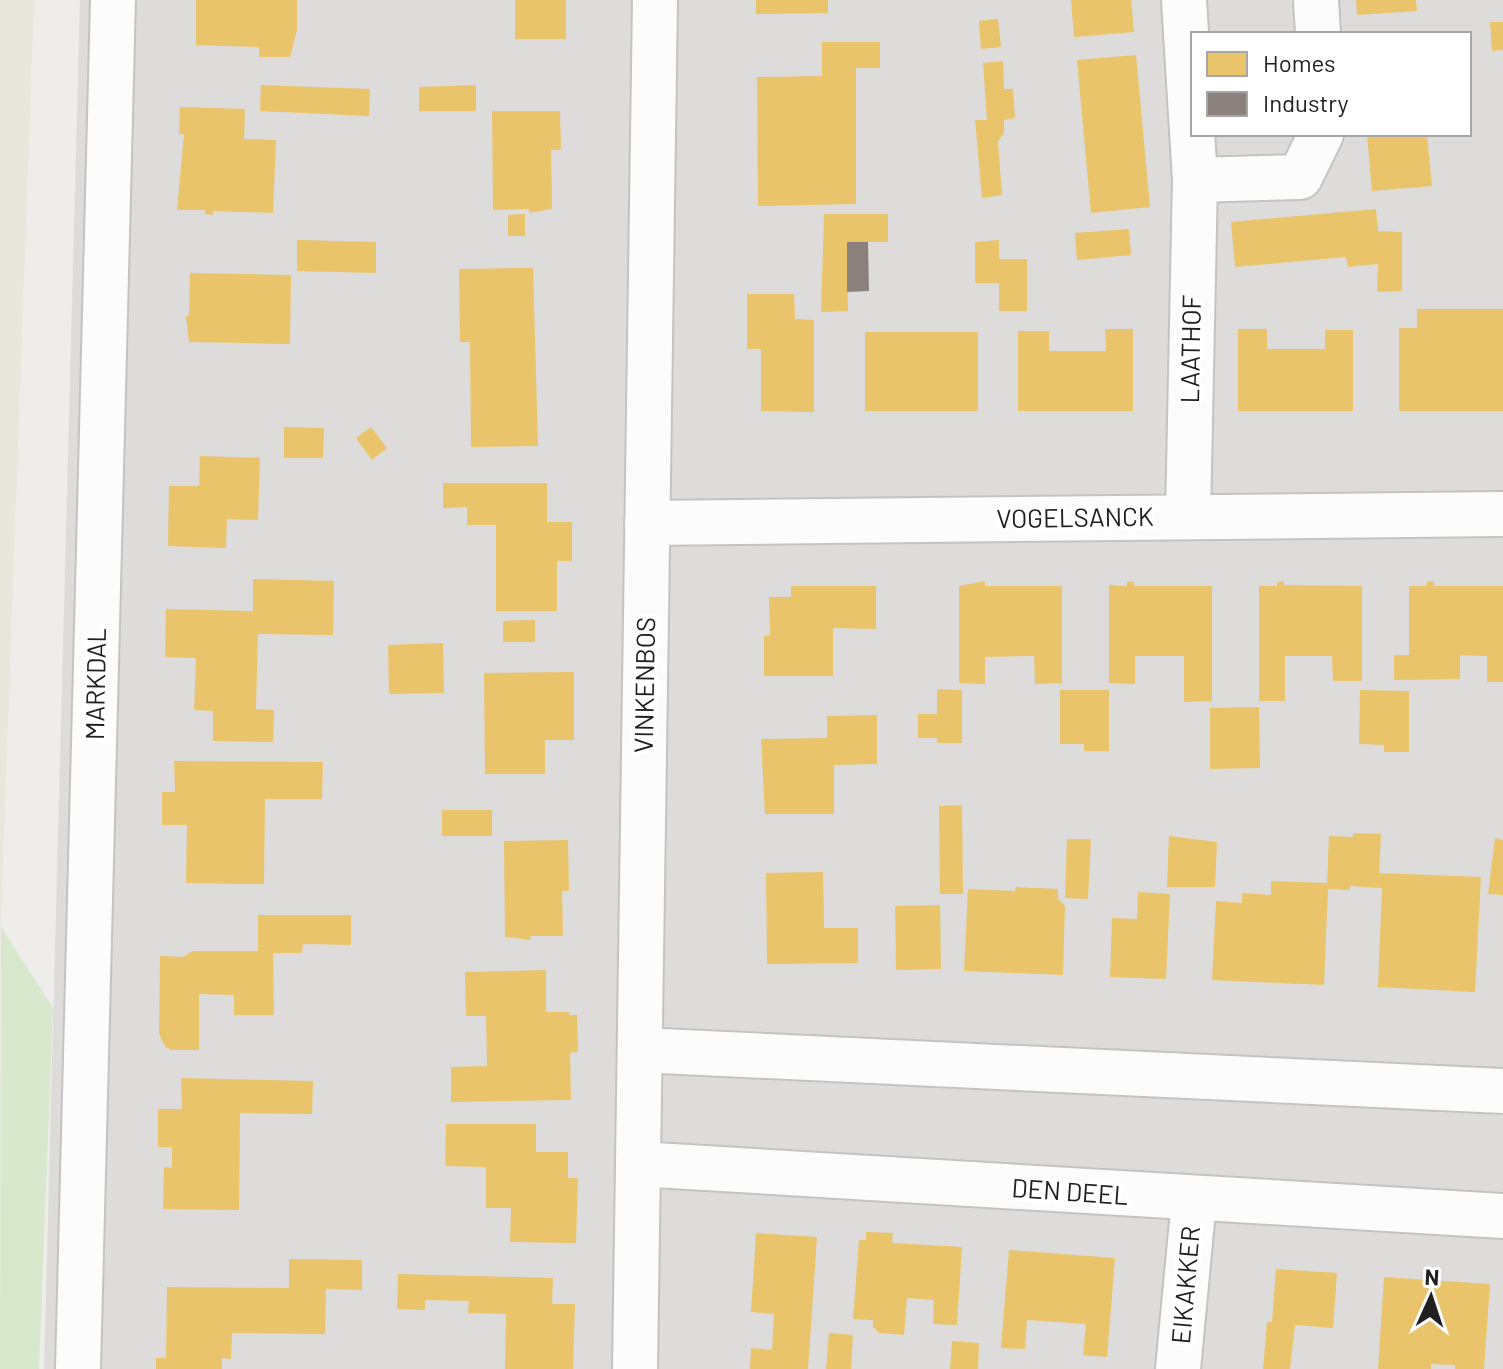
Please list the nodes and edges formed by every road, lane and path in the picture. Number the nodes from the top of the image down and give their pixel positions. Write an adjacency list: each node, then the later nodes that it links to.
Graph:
1 (113, 0): 18 (street, MARKDAL)
2 (655, 0): 12 (street, VINKENBOS)
3 (1184, 0): 6 (street, LAATHOF)
4 (1316, 0): 5 (street)
5 (1318, 32)
6 (1191, 115)
7 (1192, 136): 9 (street, LAATHOF)
8 (1320, 136): 9 (street)
9 (1195, 180): 11 (street, LAATHOF)
10 (1503, 514): 11 (street, VOGELSANCK)
11 (1188, 517): 12 (street, VOGELSANCK)
12 (647, 523): 13 (street, VINKENBOS)
13 (640, 1050): 14 (street); 15 (street, VINKENBOS)
14 (1503, 1091)
15 (638, 1164): 16 (street, DEN DEEL); 19 (street, VINKENBOS)
16 (1194, 1200): 17 (street, DEN DEEL); 20 (street, EIKAKKER)
17 (1503, 1216)
18 (78, 1369)
19 (635, 1369)
20 (1178, 1369)

